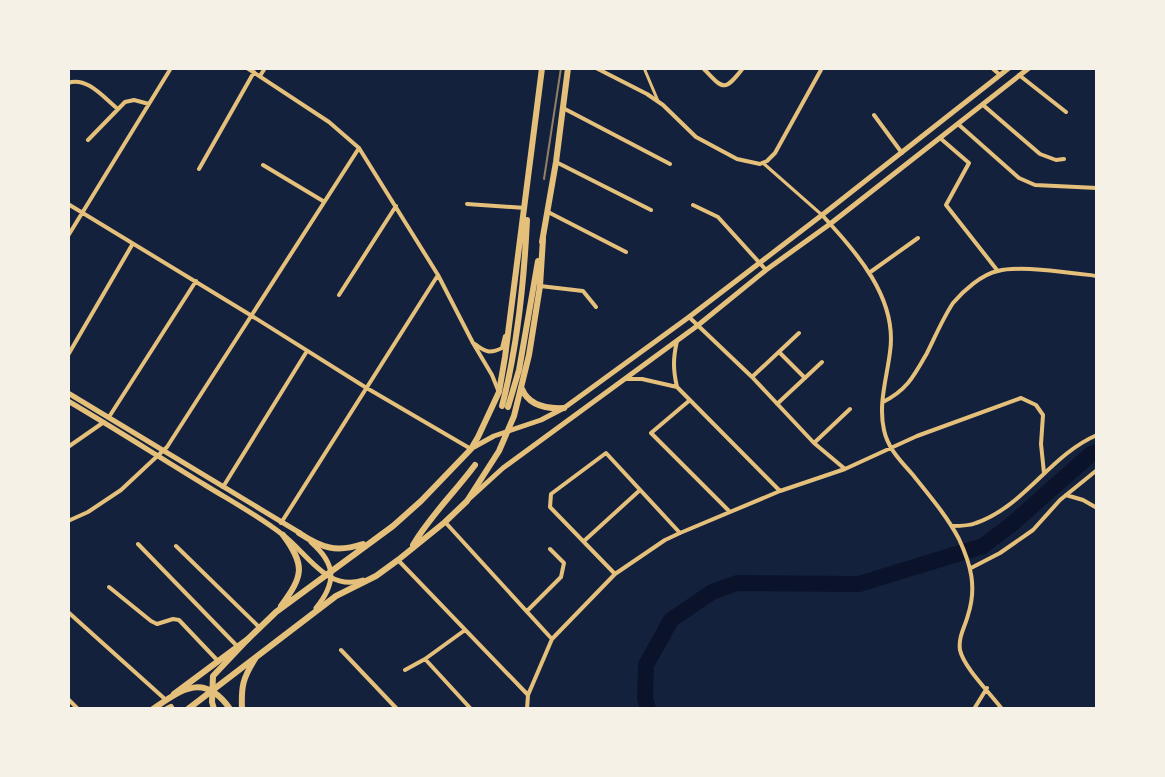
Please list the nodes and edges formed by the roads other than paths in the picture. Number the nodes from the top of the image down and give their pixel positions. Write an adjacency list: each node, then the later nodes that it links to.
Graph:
1 (171, 68): 20 (street)
2 (247, 68): 14 (street)
3 (265, 68): 17 (street)
4 (542, 68): 37 (main road)
5 (568, 68): 22 (main road)
6 (596, 68): 19 (street)
7 (644, 68): 19 (street)
8 (703, 68): 9 (street)
9 (743, 68)
10 (822, 68): 33 (street)
11 (992, 68): 15 (street)
12 (1009, 68): 15 (main road)
13 (1029, 68): 16 (main road)
14 (254, 72): 17 (street); 36 (street)
15 (1000, 75): 30 (main road)
16 (1019, 75): 21 (main road); 24 (street)
17 (260, 76): 29 (street)
18 (68, 83): 23 (street)
19 (658, 101): 33 (street)
20 (149, 104): 23 (street); 47 (street)
21 (983, 105): 26 (main road); 31 (street)
22 (563, 108): 32 (main road); 34 (street)
23 (118, 109): 28 (street)
24 (1066, 112)
25 (874, 115): 30 (street)
26 (958, 124): 27 (main road); 38 (street)
27 (940, 138): 49 (main road); 57 (street)
28 (88, 140)
29 (359, 148): 39 (street); 43 (street)
30 (902, 153): 48 (main road)
31 (1064, 159)
32 (556, 162): 45 (street); 46 (main road)
33 (763, 163): 48 (street)
34 (670, 164)
35 (263, 165): 39 (street)
36 (199, 169)
37 (529, 177): 44 (main road); 52 (main road)
38 (1097, 188)
39 (323, 201): 65 (street)
40 (68, 204): 47 (street)
41 (467, 204): 44 (street)
42 (693, 205): 55 (street)
43 (396, 206): 59 (street); 63 (street)
44 (525, 208): 67 (main road)
45 (651, 210)
46 (548, 212): 52 (main road); 54 (street)
47 (82, 213): 50 (street); 53 (street)
48 (822, 215): 49 (street); 55 (main road)
49 (830, 224): 56 (main road); 58 (street)
50 (68, 236)
51 (918, 238): 58 (street)
52 (543, 239): 62 (main road)
53 (132, 245): 61 (street); 74 (street)
54 (626, 252)
55 (761, 262): 56 (street); 66 (main road)
56 (766, 270): 68 (main road)
57 (998, 271): 60 (street); 86 (street)
58 (869, 273): 86 (street)
59 (438, 275): 71 (street); 79 (street)
60 (1097, 276)
61 (196, 281): 65 (street); 90 (street)
62 (540, 286): 64 (street); 81 (main road)
63 (339, 295)
64 (596, 307)
65 (252, 316): 72 (street); 99 (street)
66 (689, 317): 68 (street); 88 (main road)
67 (509, 321): 71 (street); 82 (main road)
68 (697, 326): 70 (main road); 76 (street)
69 (799, 333): 73 (street)
70 (677, 341): 78 (main road); 80 (street)
71 (473, 343): 82 (street)
72 (307, 351): 79 (street); 105 (street)
73 (779, 352): 76 (street); 77 (street)
74 (68, 355)
75 (822, 362): 77 (street)
76 (752, 377): 87 (street)
77 (805, 378): 87 (street)
78 (626, 379): 80 (street); 109 (main road)
79 (365, 387): 97 (street); 114 (street)
80 (677, 387): 84 (street)
81 (522, 389): 88 (main road); 91 (main road)
82 (499, 392): 97 (main road)
83 (68, 393): 90 (main road)
84 (690, 400): 92 (street); 107 (street)
85 (68, 401): 90 (main road)
86 (883, 402): 98 (street)
87 (777, 404): 95 (street)
88 (564, 408): 91 (main road)
89 (850, 409): 95 (street)
90 (106, 420): 96 (street); 99 (main road); 100 (main road)
91 (507, 431): 97 (main road); 109 (main road)
92 (651, 433): 94 (street); 111 (street)
93 (1097, 435): 104 (street)
94 (643, 440)
95 (814, 443): 102 (street)
96 (68, 447)
97 (471, 449): 120 (main road)
98 (891, 449): 102 (street); 104 (street); 115 (street)
99 (164, 451): 100 (street); 105 (main road)
100 (158, 456): 112 (street); 118 (main road)
101 (475, 465): 124 (main road)
102 (845, 469): 107 (street)
103 (1097, 470): 108 (street)
104 (1044, 473): 115 (street)
105 (223, 487): 114 (main road)
106 (640, 490): 117 (street); 119 (street); 119 (street)
107 (780, 491): 111 (street)
108 (1066, 495): 110 (street); 126 (street)
109 (467, 501): 113 (main road)
110 (1097, 508)
111 (729, 512): 117 (street)
112 (68, 521)
113 (445, 522): 124 (main road); 131 (street)
114 (281, 523): 116 (main road)
115 (952, 526): 126 (street)
116 (299, 533): 120 (main road); 128 (main road)
117 (680, 533): 127 (street)
118 (283, 535): 128 (main road); 133 (main road)
119 (584, 541): 127 (street)
120 (370, 542): 128 (main road)
121 (138, 544): 139 (street)
122 (176, 546): 135 (street)
123 (550, 549): 131 (street)
124 (409, 551): 125 (main road)
125 (398, 560): 129 (main road); 136 (street)
126 (971, 568): 145 (street)
127 (615, 574): 138 (street)
128 (329, 575): 129 (main road); 133 (main road); 134 (main road)
129 (376, 576): 134 (main road)
130 (109, 587): 143 (street)
131 (527, 611): 138 (street)
132 (68, 612): 149 (street)
133 (276, 612): 135 (main road)
134 (304, 620): 141 (main road)
135 (259, 627): 137 (main road)
136 (465, 630): 142 (street); 147 (street)
137 (248, 639): 139 (main road); 146 (main road)
138 (552, 639): 147 (street)
139 (237, 646): 143 (main road)
140 (341, 650): 156 (street)
141 (255, 659): 146 (main road); 155 (main road)
142 (425, 659): 144 (street); 157 (street)
143 (217, 660): 149 (main road)
144 (405, 670)
145 (987, 688): 159 (street); 160 (street)
146 (212, 691): 149 (main road); 152 (main road); 153 (main road); 154 (main road)
147 (528, 695): 158 (street)
148 (68, 699): 150 (street)
149 (168, 705): 151 (main road)
150 (78, 709)
151 (153, 709)
152 (188, 709)
153 (214, 709)
154 (230, 709)
155 (242, 709)
156 (397, 709)
157 (471, 709)
158 (527, 709)
159 (974, 709)
160 (1002, 709)

